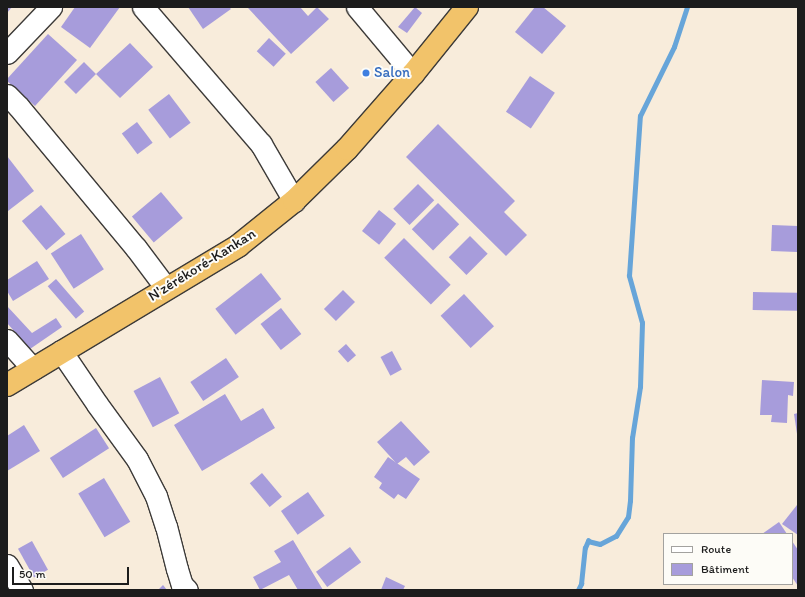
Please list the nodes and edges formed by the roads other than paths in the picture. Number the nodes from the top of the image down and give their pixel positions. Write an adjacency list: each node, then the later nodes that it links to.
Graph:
1 (51, 7): 5 (street)
2 (143, 7): 8 (street)
3 (357, 7): 6 (street)
4 (467, 7): 6 (highway, N'zérékoré-Kankan)
5 (7, 53)
6 (413, 74): 8 (highway, N'zérékoré-Kankan)
7 (7, 95): 9 (street)
8 (294, 201): 9 (highway, N'zérékoré-Kankan)
9 (166, 288): 11 (highway, N'zérékoré-Kankan)
10 (7, 340): 12 (street)
11 (62, 351): 12 (highway, N'zérékoré-Kankan); 16 (street)
12 (33, 368): 13 (highway, N'zérékoré-Kankan)
13 (7, 385)
14 (7, 565): 15 (street)
15 (22, 590)
16 (187, 590)

